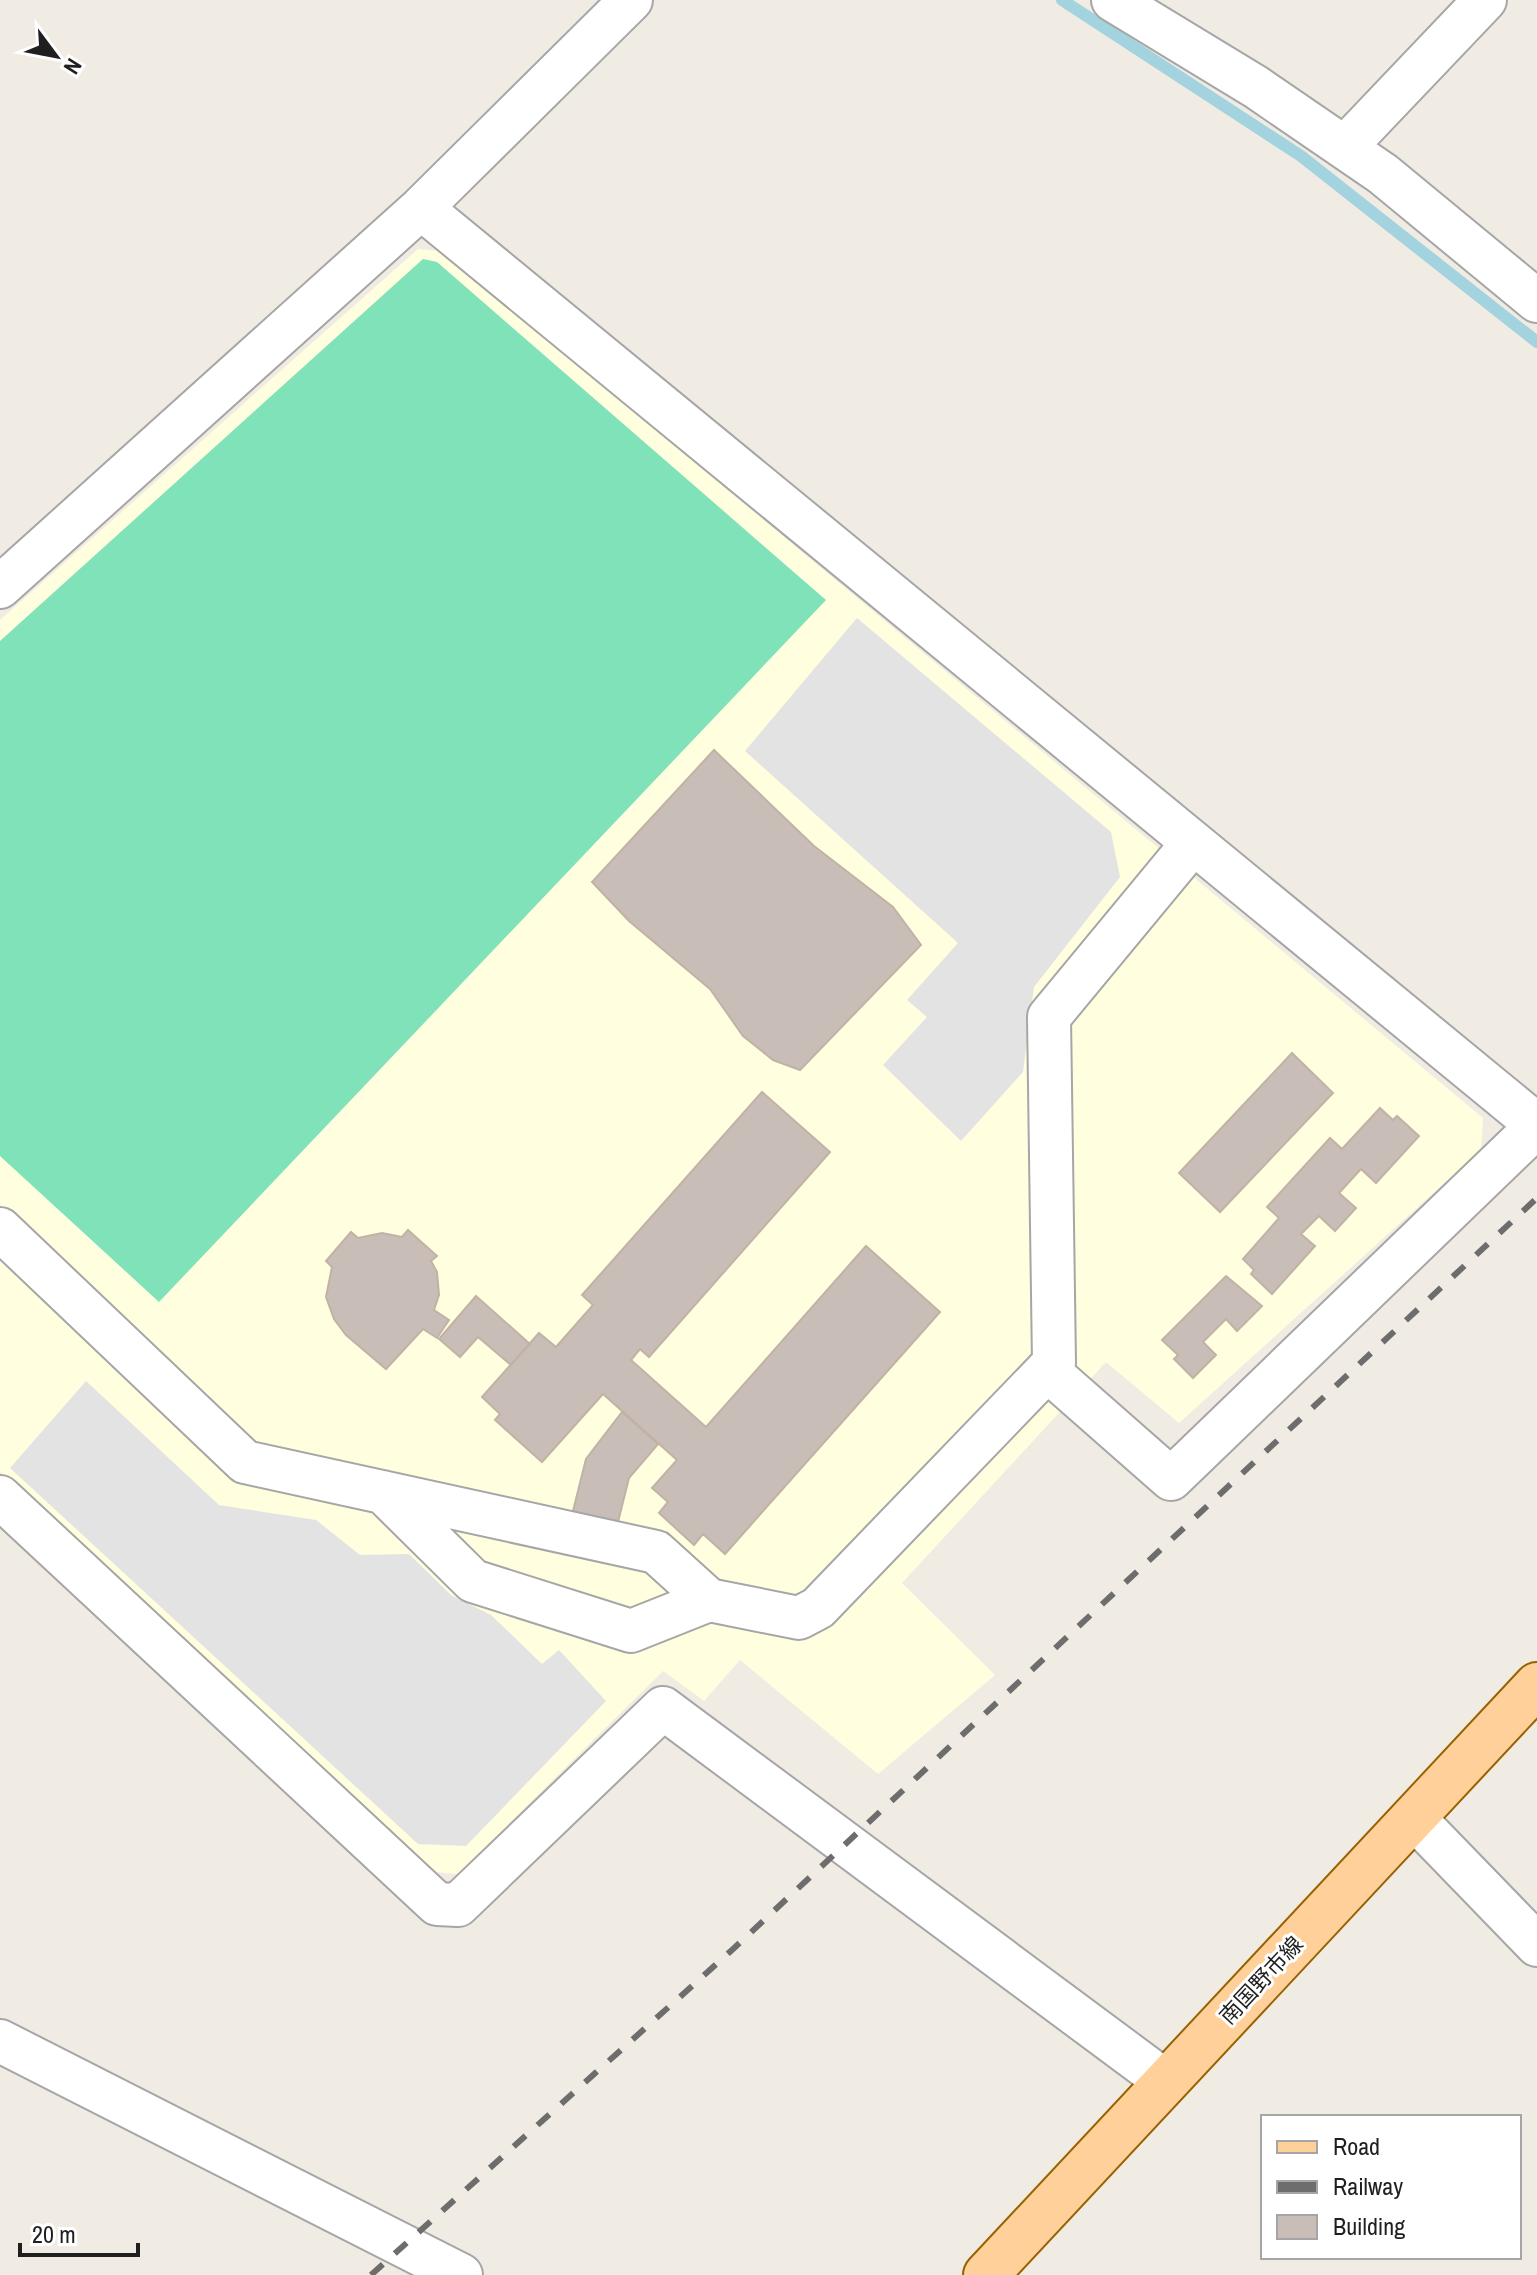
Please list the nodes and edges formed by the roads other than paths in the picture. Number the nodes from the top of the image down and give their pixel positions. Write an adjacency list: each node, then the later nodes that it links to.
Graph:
1 (631, 0): 6 (street)
2 (1113, 0): 4 (street)
3 (1485, 0): 5 (street)
4 (1167, 13): 5 (street)
5 (1345, 147): 7 (street)
6 (421, 208): 8 (street); 9 (street)
7 (1537, 301)
8 (0, 587)
9 (1192, 844): 10 (street); 12 (street)
10 (1537, 1125): 12 (street)
11 (0, 1229): 13 (street)
12 (1061, 1383): 15 (street)
13 (383, 1492): 15 (street); 15 (street)
14 (0, 1497): 20 (street)
15 (709, 1600)
16 (1537, 1685): 17 (main road, 南国野市線)
17 (1413, 1817): 18 (street); 20 (main road, 南国野市線)
18 (1537, 1945)
19 (0, 2041): 21 (street)
20 (1165, 2081): 22 (main road, 南国野市線)
21 (433, 2269)
22 (986, 2275)

